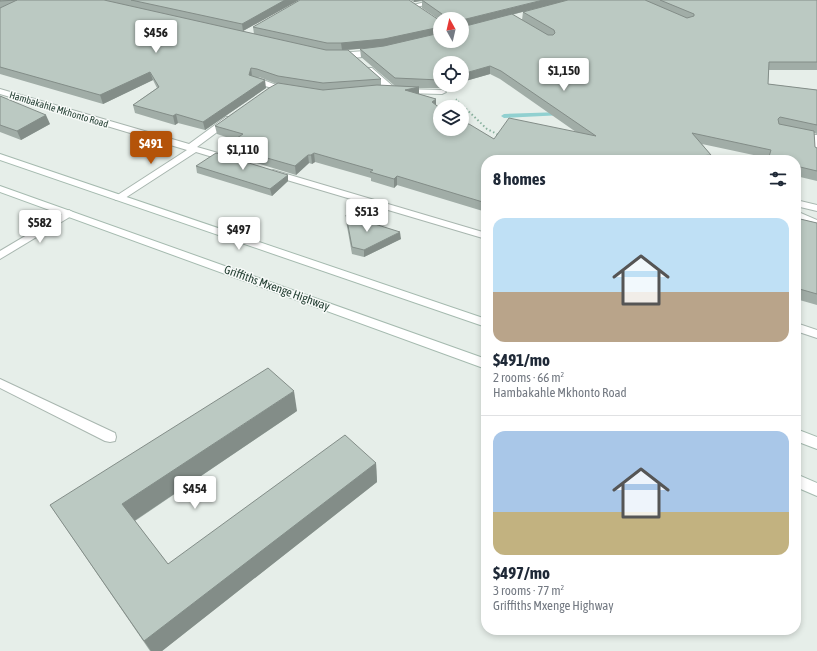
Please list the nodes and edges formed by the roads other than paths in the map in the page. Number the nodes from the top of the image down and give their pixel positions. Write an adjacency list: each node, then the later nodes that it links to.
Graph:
1 (440, 0): 2 (street)
2 (424, 13)
3 (383, 51): 5 (street)
4 (332, 54): 5 (street)
5 (352, 55): 9 (street)
6 (255, 80): 7 (street)
7 (278, 88): 11 (street); 13 (street)
8 (377, 90): 9 (street)
9 (392, 90): 12 (street)
10 (0, 92): 16 (street, Hambakahle Mkhonto Road)
11 (297, 92)
12 (433, 92)
13 (266, 93)
14 (234, 116): 16 (street)
15 (814, 137): 17 (lane)
16 (192, 148): 19 (street, Hambakahle Mkhonto Road); 22 (street)
17 (817, 156)
18 (0, 157): 22 (street)
19 (241, 163)
20 (264, 170): 28 (street)
21 (0, 189): 25 (street, Griffiths Mxenge Highway)
22 (119, 198): 30 (street)
23 (801, 203): 24 (street)
24 (817, 208)
25 (69, 213): 29 (street); 33 (street, Griffiths Mxenge Highway)
26 (801, 216): 27 (street)
27 (817, 224)
28 (481, 235)
29 (0, 256)
30 (481, 321)
31 (801, 329): 32 (street)
32 (817, 334)
33 (481, 362)
34 (0, 383): 35 (lane)
35 (110, 437)
36 (801, 437): 37 (street)
37 (817, 443)
38 (801, 482): 39 (street)
39 (817, 490)

